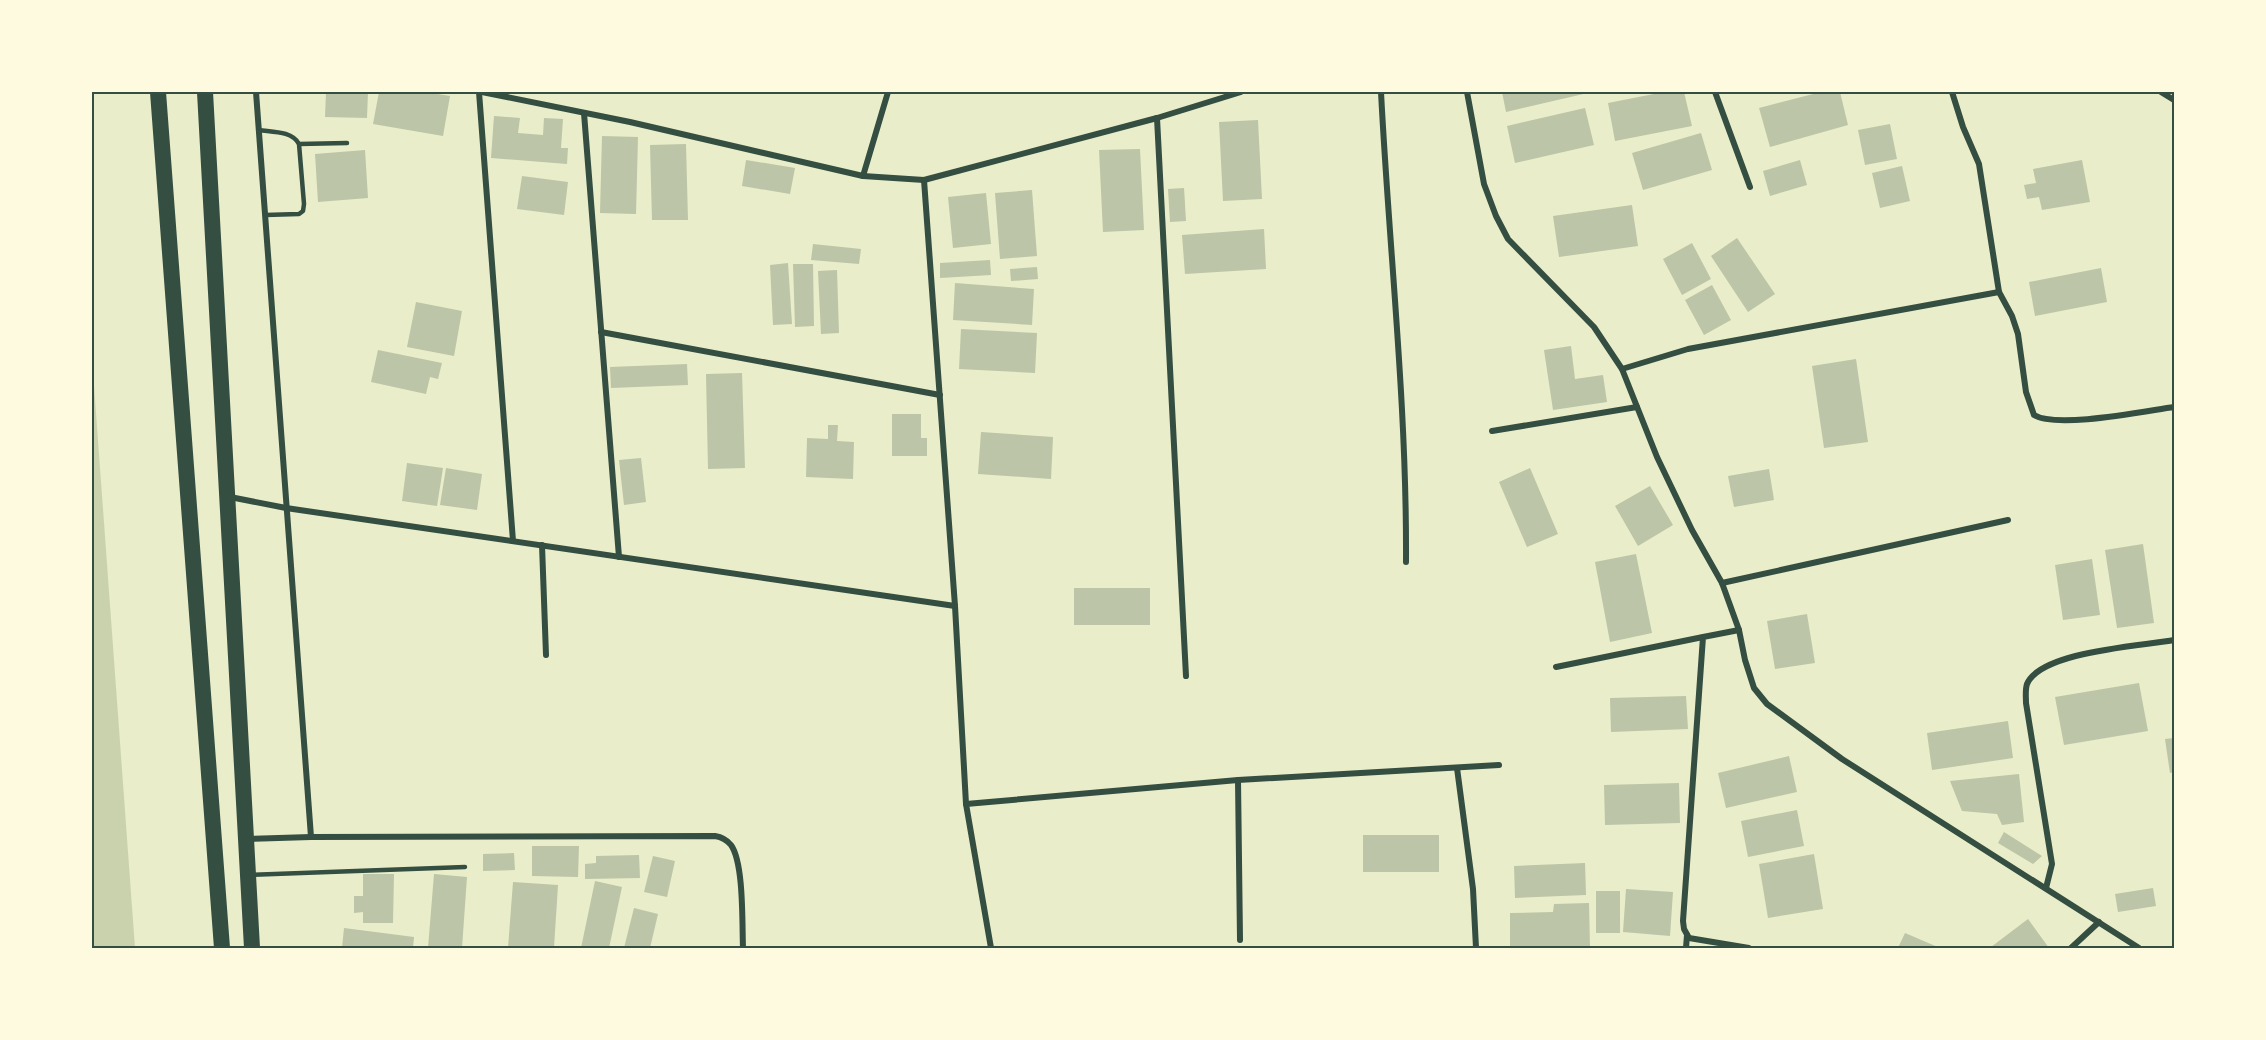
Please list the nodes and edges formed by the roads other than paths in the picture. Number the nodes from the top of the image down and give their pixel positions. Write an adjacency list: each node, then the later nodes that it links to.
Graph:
1 (158, 92): 57 (highway)
2 (205, 92): 30 (highway)
3 (256, 92): 16 (street)
4 (481, 92): 12 (street); 33 (street)
5 (888, 92): 19 (street)
6 (1241, 92): 15 (street)
7 (1380, 92): 36 (street)
8 (1467, 92): 25 (street)
9 (1715, 92): 21 (street)
10 (1952, 92): 23 (street)
11 (2161, 92): 13 (street)
12 (505, 94): 14 (street)
13 (2175, 100)
14 (584, 113): 19 (street); 24 (street)
15 (1157, 117): 20 (street); 44 (street)
16 (259, 130): 18 (lane); 22 (street)
17 (347, 143): 18 (lane)
18 (299, 144): 22 (lane)
19 (863, 176): 20 (street)
20 (924, 180): 26 (street)
21 (1750, 187)
22 (265, 215): 31 (street)
23 (1999, 292): 25 (street); 28 (street)
24 (601, 332): 26 (street); 35 (street)
25 (1622, 369): 27 (street)
26 (940, 395): 38 (street)
27 (1637, 407): 29 (street); 37 (street)
28 (2175, 407)
29 (1492, 431)
30 (226, 497): 31 (street); 50 (highway)
31 (286, 508): 33 (street); 49 (street)
32 (2008, 520): 37 (street)
33 (513, 542): 34 (street)
34 (542, 545): 35 (street); 42 (street)
35 (619, 557): 38 (street)
36 (1406, 562)
37 (1722, 583): 39 (street)
38 (955, 606): 48 (street)
39 (1739, 630): 40 (street); 53 (street)
40 (1703, 636): 43 (street); 55 (street)
41 (2175, 640): 53 (street)
42 (546, 655)
43 (1556, 667)
44 (1186, 676)
45 (1498, 765): 46 (street)
46 (1457, 768): 47 (street); 61 (street)
47 (1238, 780): 48 (street); 56 (street)
48 (966, 804): 60 (street)
49 (311, 837): 50 (street); 59 (street)
50 (245, 839): 52 (highway)
51 (465, 867): 52 (lane)
52 (247, 875): 58 (highway)
53 (2046, 888): 54 (street)
54 (2099, 922): 64 (street); 65 (street)
55 (1687, 935): 62 (street); 63 (street)
56 (1240, 940)
57 (222, 948)
58 (252, 948)
59 (742, 948)
60 (991, 948)
61 (1476, 948)
62 (1686, 948)
63 (1749, 948)
64 (2071, 948)
65 (2139, 948)

